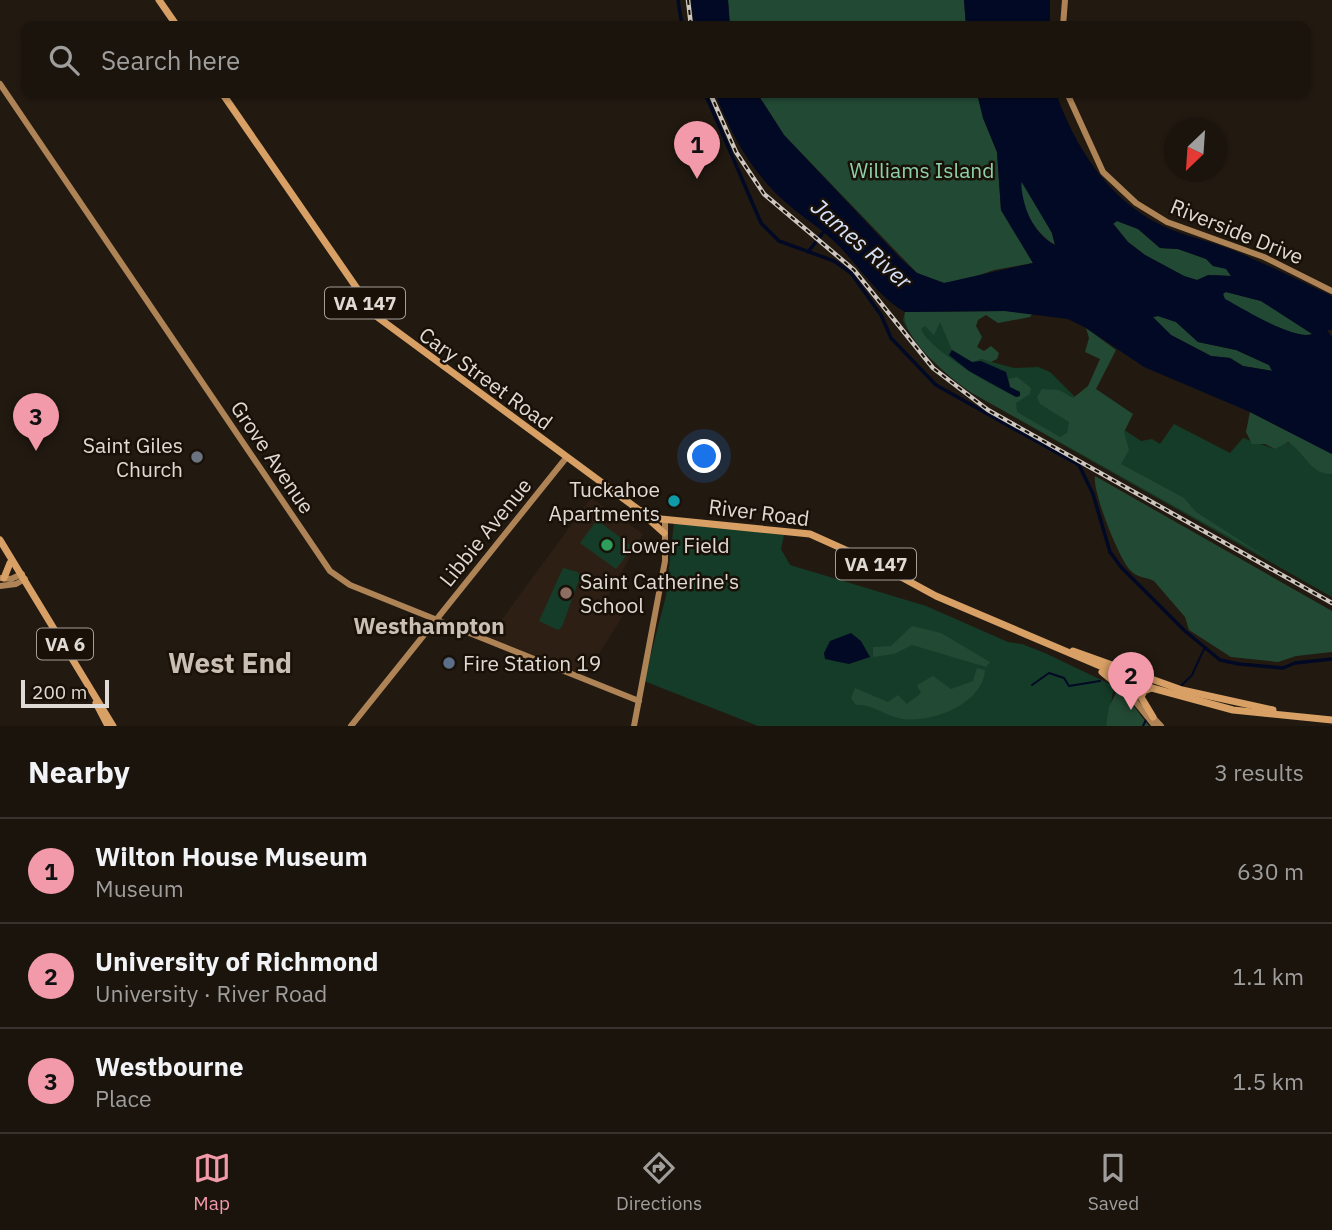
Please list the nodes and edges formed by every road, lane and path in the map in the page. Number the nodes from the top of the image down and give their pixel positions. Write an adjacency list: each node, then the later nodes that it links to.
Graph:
1 (159, 0): 3 (main road)
2 (1065, 0): 4 (street)
3 (174, 21)
4 (1063, 21)
5 (0, 85): 19 (street, Grove Avenue)
6 (0, 90): 19 (street, Grove Avenue)
7 (225, 98): 10 (main road, Cary Street Road / VA 147)
8 (1069, 98): 9 (street, Riverside Drive)
9 (1332, 291)
10 (566, 458): 11 (main road, Cary Street Road / VA 147); 19 (street, Libbie Avenue)
11 (639, 510): 12 (main road, Cary Street Road / VA 147); 13 (main road)
12 (665, 519): 13 (street); 20 (main road, River Road / VA 147)
13 (664, 533): 25 (street)
14 (0, 540): 17 (main road, VA 6)
15 (0, 547): 16 (main road, VA 6)
16 (10, 563): 17 (main road, VA 6); 18 (main road)
17 (22, 578): 18 (street); 29 (main road, VA 6)
18 (1, 581)
19 (435, 620): 25 (street, Grove Avenue); 30 (street, Libbie Avenue)
20 (1037, 637): 21 (main road, VA 147); 22 (main road, VA 147)
21 (1080, 659): 22 (main road, VA 147); 24 (main road)
22 (1129, 677): 23 (main road, VA 147); 24 (street); 26 (street); 28 (main road, VA 147)
23 (1152, 688): 26 (main road); 27 (main road, VA 147)
24 (1128, 693): 32 (street)
25 (639, 702): 31 (street)
26 (1153, 717): 33 (street)
27 (1289, 718): 28 (main road, VA 147); 34 (main road)
28 (1332, 720)
29 (110, 726)
30 (351, 726)
31 (634, 726)
32 (1155, 726)
33 (1161, 726)
34 (1332, 726)

